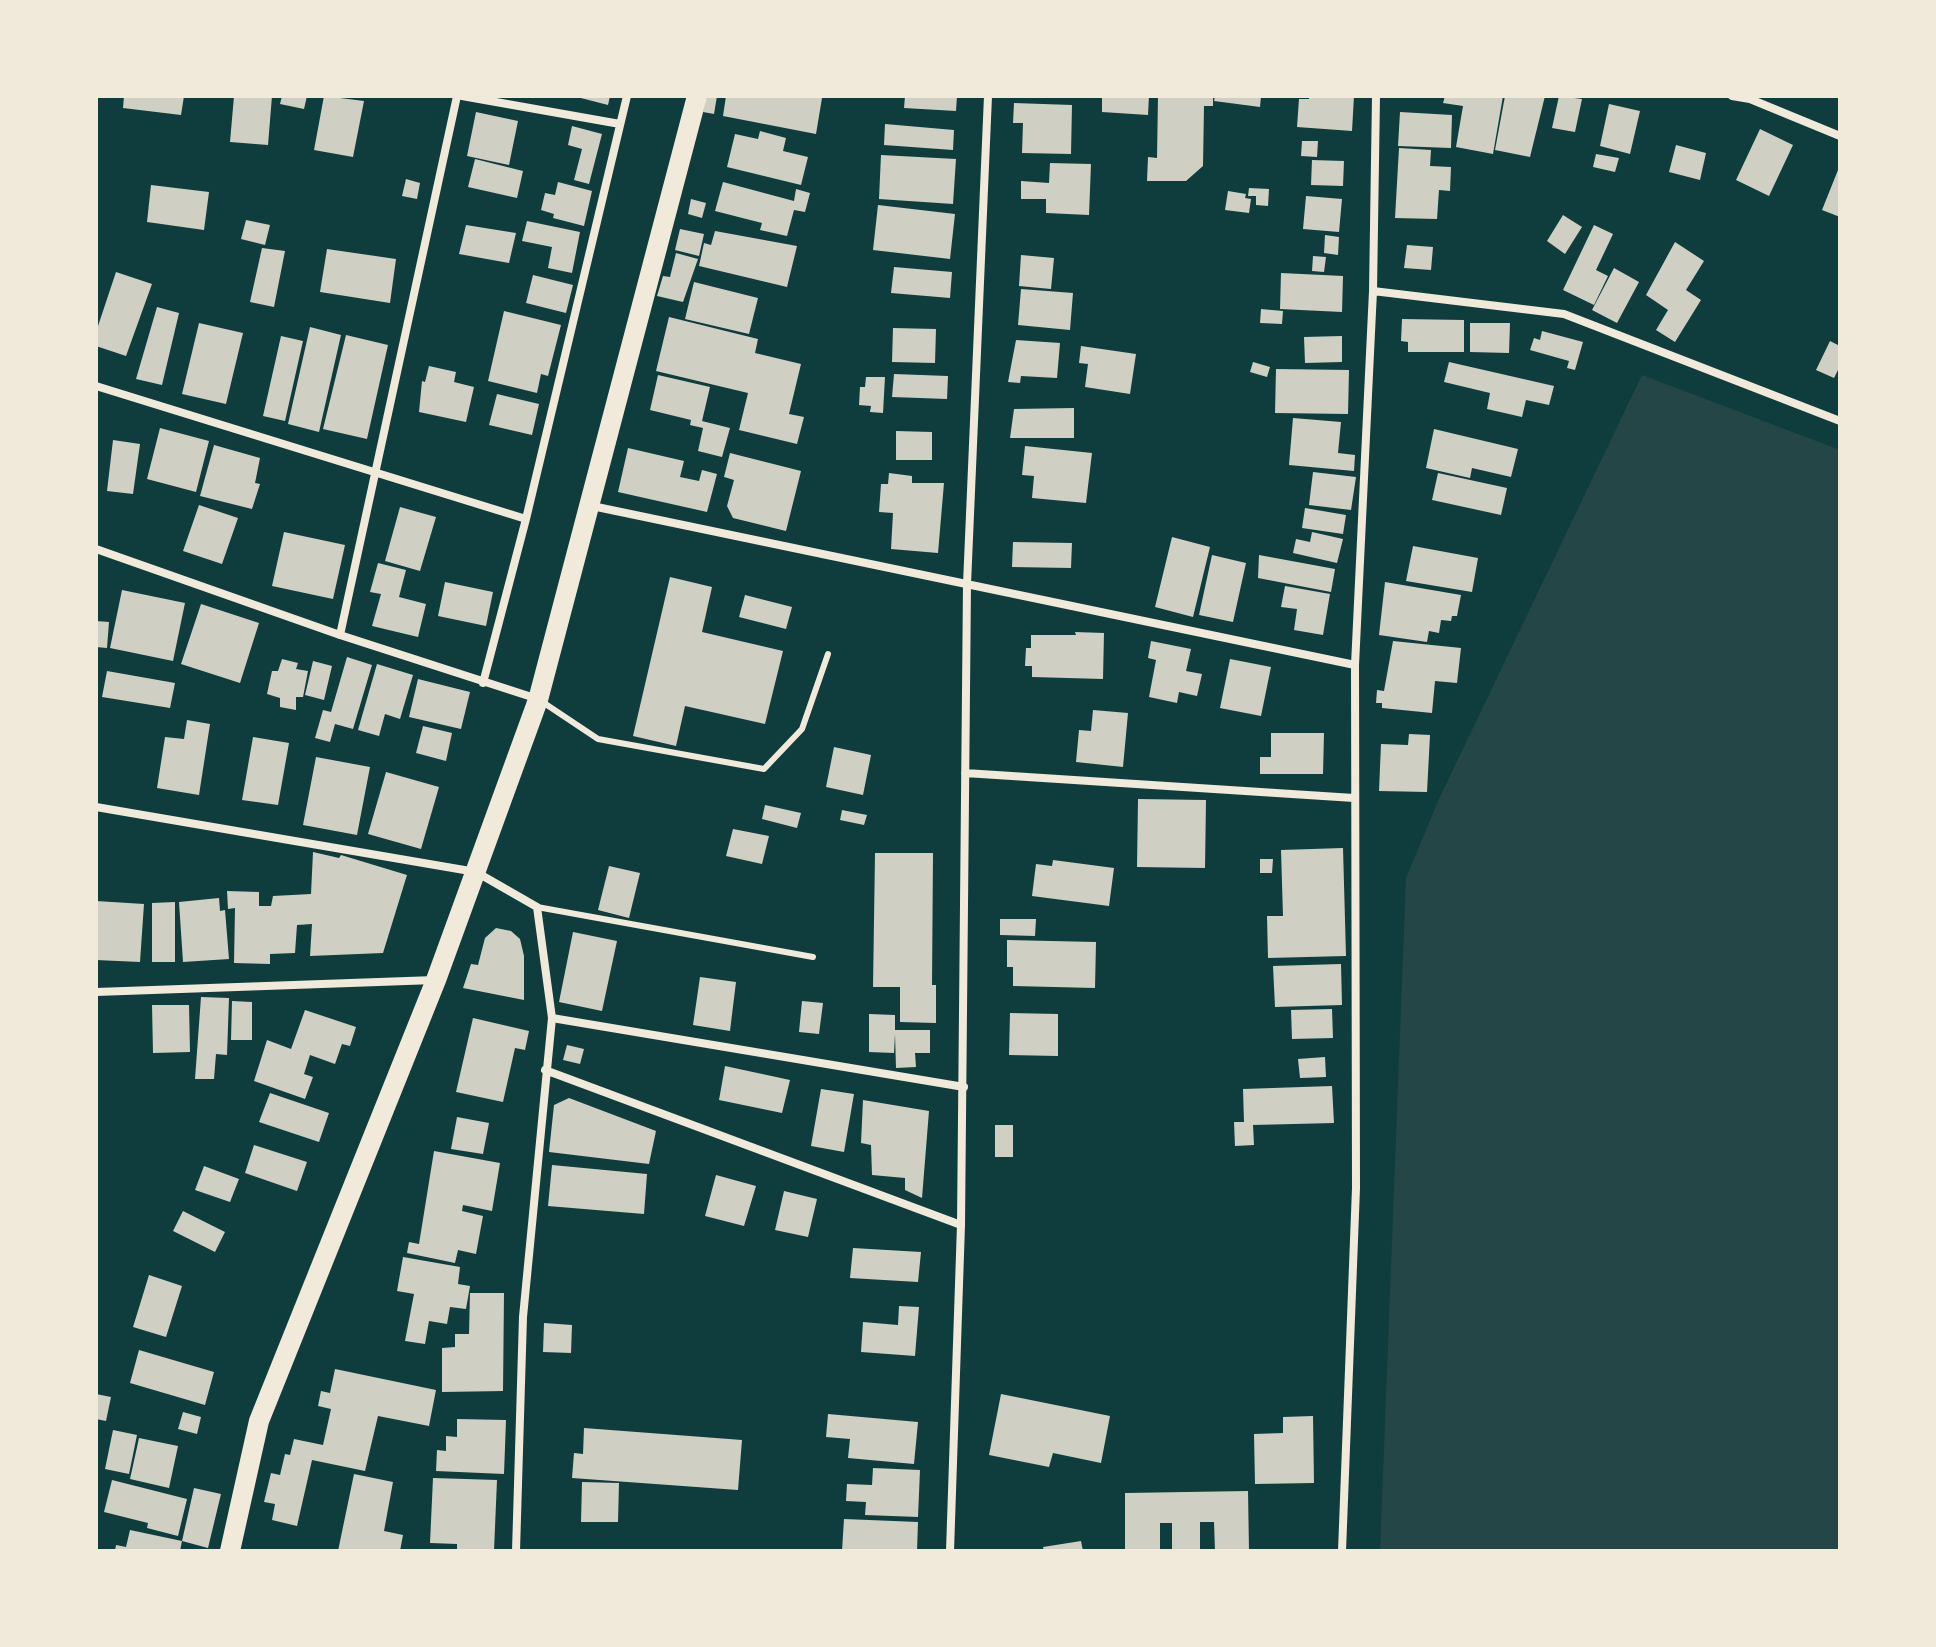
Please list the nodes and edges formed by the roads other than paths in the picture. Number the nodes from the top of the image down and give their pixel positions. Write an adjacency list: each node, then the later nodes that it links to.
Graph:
1 (459, 96): 8 (street); 13 (street)
2 (627, 96): 8 (street)
3 (697, 96): 14 (main road)
4 (988, 96): 17 (street)
5 (1376, 96): 10 (street)
6 (1732, 96): 7 (street)
7 (1752, 98): 9 (street)
8 (620, 124): 15 (street)
9 (1840, 136)
10 (1373, 291): 12 (street); 20 (street)
11 (96, 386): 13 (street)
12 (1840, 421)
13 (376, 471): 15 (street); 18 (street)
14 (592, 505): 17 (street); 22 (main road)
15 (526, 519): 21 (street)
16 (96, 549): 18 (street)
17 (967, 584): 20 (street); 23 (street)
18 (340, 635): 21 (street)
19 (828, 654): 22 (lane)
20 (1355, 665): 24 (street)
21 (483, 683): 22 (street)
22 (538, 700): 26 (main road)
23 (965, 773): 24 (street); 33 (street)
24 (1354, 798): 38 (street)
25 (96, 807): 26 (street)
26 (476, 872): 27 (street); 29 (main road)
27 (537, 907): 28 (lane); 31 (street)
28 (813, 957)
29 (436, 980): 30 (street); 35 (main road)
30 (96, 992)
31 (552, 1018): 32 (street); 33 (street)
32 (545, 1070): 34 (street); 36 (street)
33 (964, 1087): 34 (street)
34 (961, 1225): 37 (street)
35 (230, 1551)
36 (516, 1551)
37 (950, 1551)
38 (1342, 1551)

